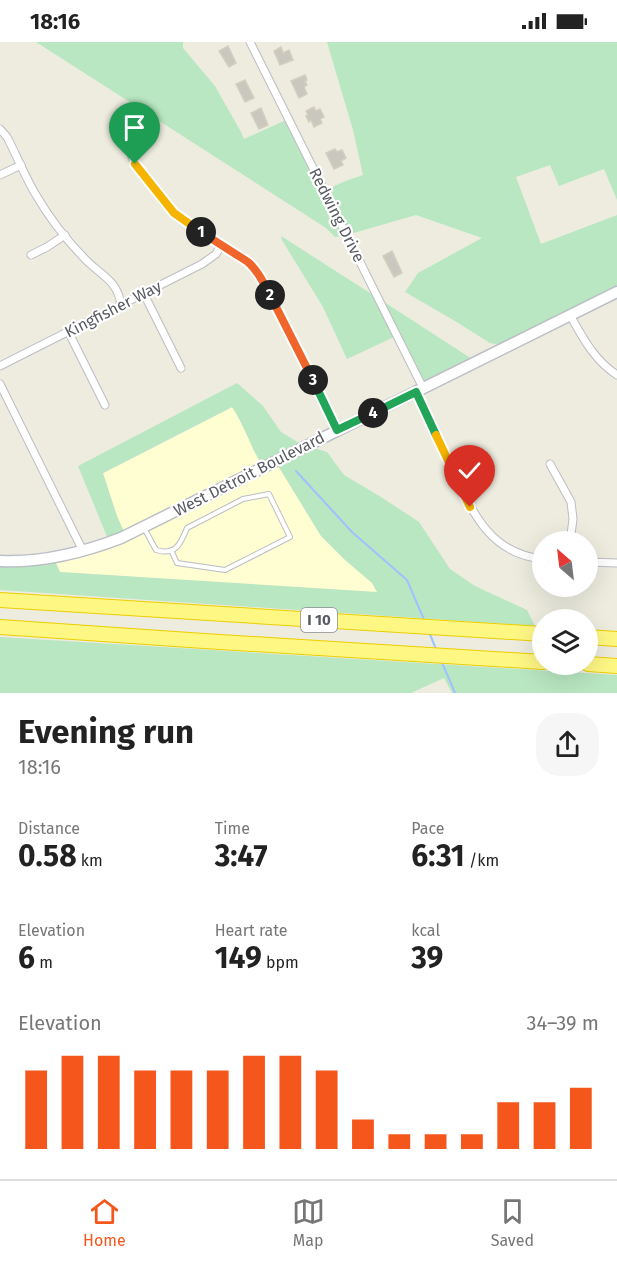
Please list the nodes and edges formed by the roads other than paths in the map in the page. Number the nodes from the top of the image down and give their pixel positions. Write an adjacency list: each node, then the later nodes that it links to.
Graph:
1 (250, 42): 18 (street, Redwing Drive)
2 (0, 129): 4 (street)
3 (134, 131): 7 (street)
4 (21, 165): 5 (street); 6 (street)
5 (0, 175)
6 (65, 235): 8 (street); 11 (street)
7 (221, 245): 10 (street, Kingfisher Way); 20 (street)
8 (31, 255)
9 (617, 292): 12 (street, West Detroit Boulevard)
10 (144, 294): 11 (street, Kingfisher Way); 15 (street)
11 (121, 305): 13 (street, Kingfisher Way)
12 (570, 315): 16 (street); 18 (street, West Detroit Boulevard)
13 (68, 332): 14 (street, Kingfisher Way); 19 (street)
14 (0, 366)
15 (180, 368)
16 (617, 375)
17 (0, 384): 25 (street)
18 (420, 390): 20 (street, West Detroit Boulevard); 26 (street, Redwing Drive)
19 (105, 405)
20 (337, 430): 22 (street, West Detroit Boulevard)
21 (550, 464): 23 (street)
22 (144, 527): 24 (lane); 25 (street, West Detroit Boulevard)
23 (571, 531)
24 (171, 550): 24 (lane)
25 (83, 551): 27 (street, West Detroit Boulevard)
26 (532, 556)
27 (0, 561)
28 (598, 562): 29 (street)
29 (617, 563)
30 (0, 600): 32 (highway, I 10)
31 (0, 627): 35 (highway, I 10)
32 (532, 633)
33 (598, 638): 34 (highway)
34 (617, 639)
35 (532, 661)
36 (598, 665): 37 (highway)
37 (617, 666)

